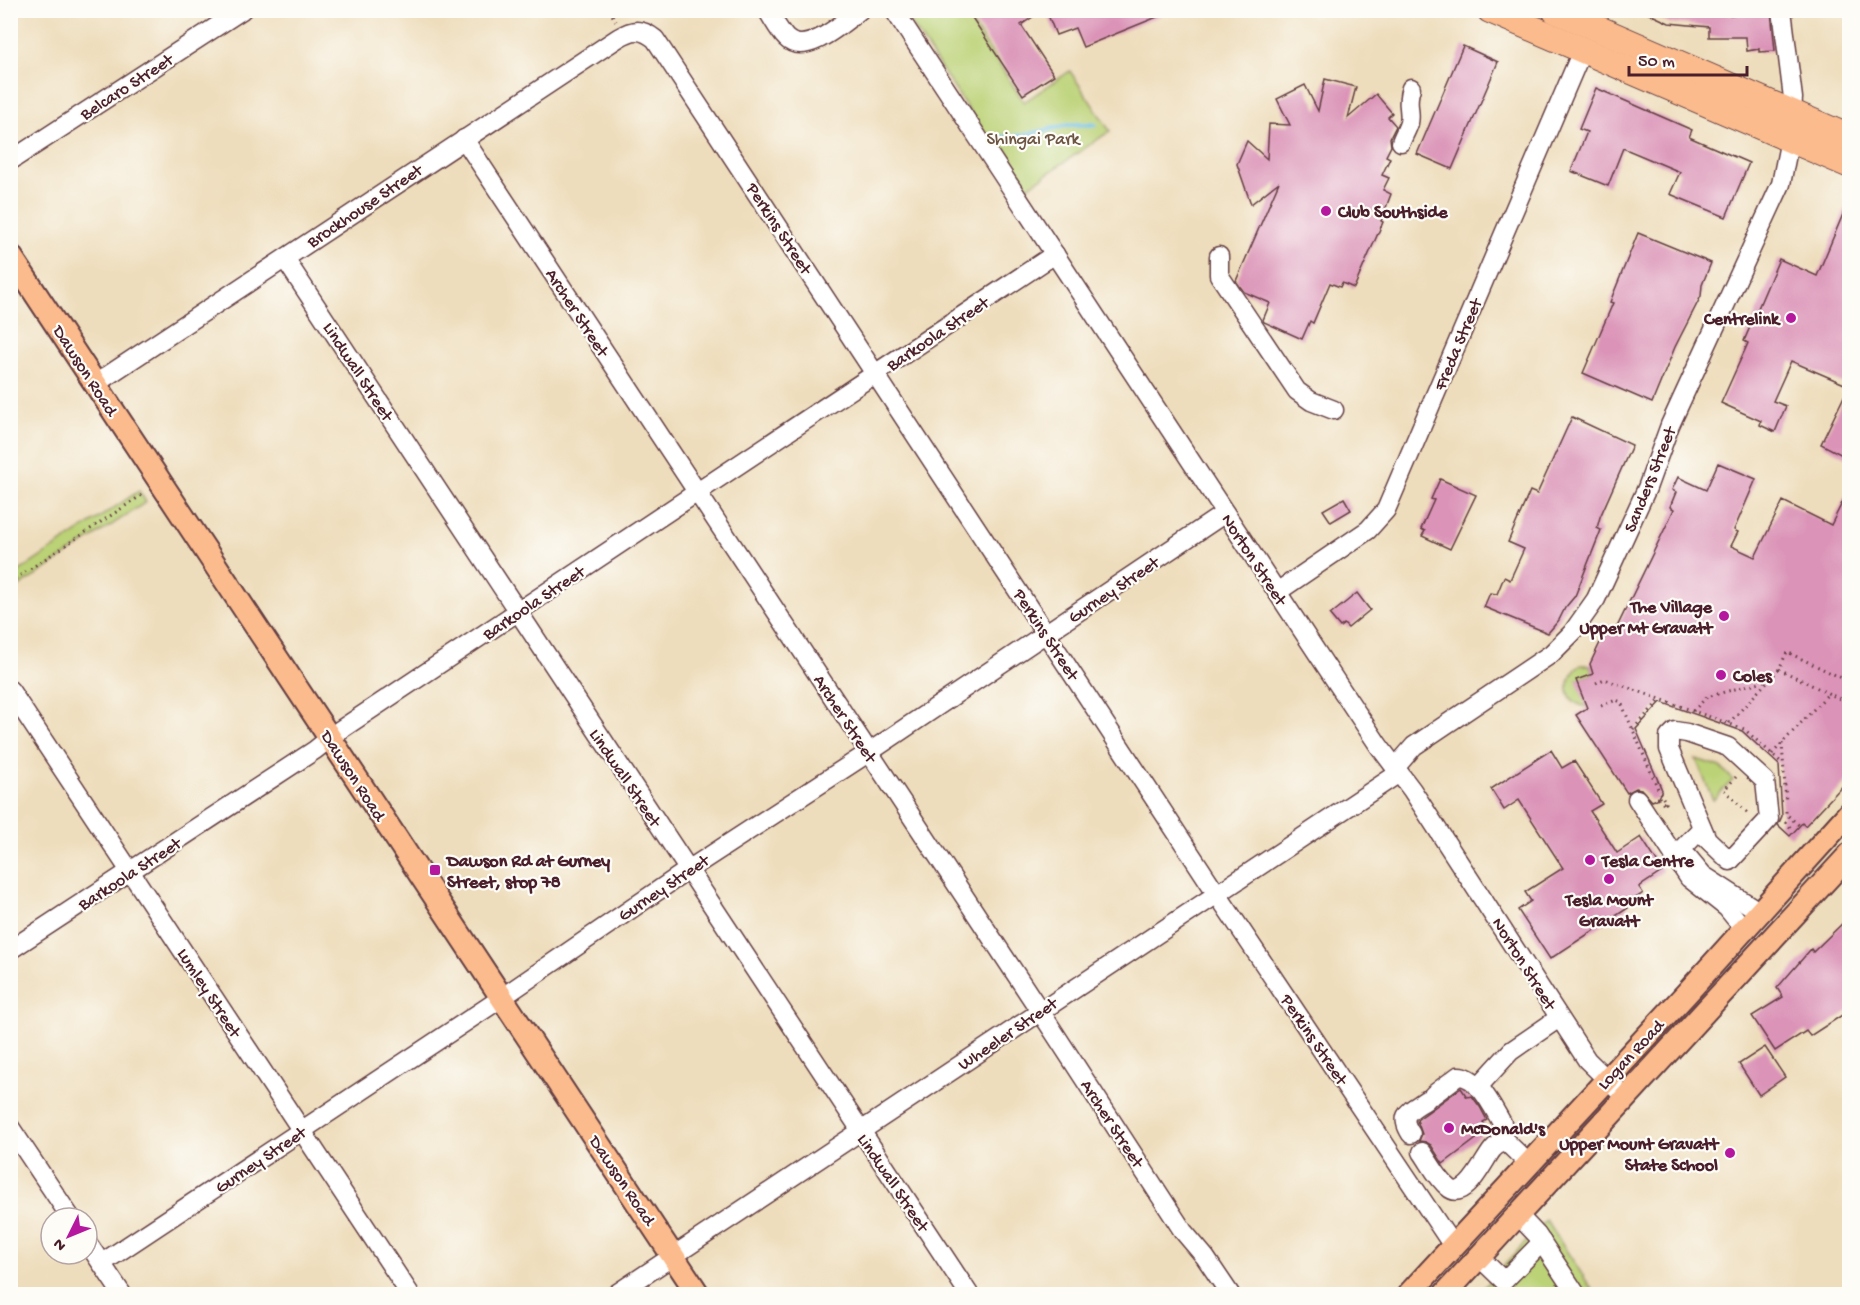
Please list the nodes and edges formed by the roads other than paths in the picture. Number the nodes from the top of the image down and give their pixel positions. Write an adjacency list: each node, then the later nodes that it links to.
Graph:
1 (242, 10): 16 (street, Belcaro Street)
2 (767, 10): 3 (street)
3 (860, 10)
4 (1490, 10): 9 (highway)
5 (1555, 10): 11 (highway)
6 (1782, 10): 11 (street, Sanders Street)
7 (894, 11): 18 (street, Norton Street)
8 (627, 27): 13 (street, Brockhouse Street); 22 (street, Perkins Street)
9 (1582, 51): 14 (highway); 27 (street, Freda Street)
10 (1411, 88): 15 (street)
11 (1792, 113): 12 (highway); 14 (street, Sanders Street)
12 (1850, 138)
13 (464, 139): 21 (street, Brockhouse Street); 25 (street, Archer Street)
14 (1790, 139): 17 (highway); 33 (street, Sanders Street)
15 (1401, 142)
16 (10, 161)
17 (1850, 165)
18 (1055, 254): 22 (street, Barkoola Street); 26 (street, Norton Street)
19 (10, 255): 23 (main road, Dawson Road)
20 (1219, 256): 24 (street)
21 (285, 259): 23 (street, Brockhouse Street); 28 (street, Lindwall Street)
22 (876, 374): 25 (street, Barkoola Street); 29 (street, Perkins Street)
23 (95, 384): 31 (main road, Dawson Road)
24 (1334, 410)
25 (697, 493): 28 (street, Barkoola Street); 32 (street, Archer Street)
26 (1225, 513): 27 (street, Norton Street); 29 (street, Gurney Street)
27 (1277, 592): 33 (street, Norton Street)
28 (517, 612): 31 (street, Barkoola Street); 39 (street, Lindwall Street)
29 (1047, 634): 32 (street, Gurney Street); 41 (street, Perkins Street)
30 (10, 690): 40 (street, Lumley Street)
31 (331, 739): 40 (street, Barkoola Street); 45 (main road, Dawson Road)
32 (868, 753): 39 (street, Gurney Street); 46 (street, Archer Street)
33 (1397, 770): 41 (street, Wheeler Street); 47 (street, Norton Street)
34 (1648, 797): 37 (street)
35 (1850, 812): 42 (main road, Logan Road)
36 (1702, 828): 36 (street); 37 (street)
37 (1678, 853): 42 (street); 43 (street)
38 (1850, 854): 50 (main road, Logan Road)
39 (688, 870): 45 (street, Gurney Street); 54 (street, Lindwall Street)
40 (131, 872): 44 (street, Barkoola Street); 53 (street, Lumley Street)
41 (1217, 894): 46 (street, Wheeler Street); 63 (street, Perkins Street)
42 (1760, 912): 43 (main road, Logan Road)
43 (1744, 928): 48 (main road, Logan Road)
44 (10, 950)
45 (501, 997): 53 (street, Gurney Street); 64 (main road, Dawson Road)
46 (1040, 1011): 54 (street, Wheeler Street); 73 (street, Archer Street)
47 (1559, 1018): 48 (street, Norton Street); 49 (street)
48 (1606, 1080): 50 (street, Norton Street); 58 (main road, Logan Road)
49 (1478, 1087): 51 (street); 55 (street)
50 (1626, 1098): 61 (main road, Logan Road)
51 (1501, 1120): 56 (street); 59 (street)
52 (10, 1127): 60 (street)
53 (302, 1131): 67 (street, Gurney Street); 69 (street, Lumley Street)
54 (860, 1131): 64 (street, Wheeler Street); 72 (street, Lindwall Street)
55 (1411, 1134)
56 (1506, 1142): 58 (street); 59 (street)
57 (1422, 1152): 59 (street)
58 (1529, 1164): 63 (main road, Logan Road)
59 (1445, 1185)
60 (63, 1206)
61 (1518, 1215): 62 (street); 65 (main road, Logan Road)
62 (1542, 1242): 65 (street); 76 (street)
63 (1453, 1246): 74 (main road, Logan Road)
64 (673, 1256): 70 (street, Wheeler Street); 71 (main road, Dawson Road)
65 (1479, 1257): 75 (main road, Logan Road)
66 (99, 1259): 67 (street)
67 (102, 1263): 68 (street)
68 (122, 1294)
69 (410, 1294)
70 (616, 1294)
71 (698, 1294)
72 (969, 1294)
73 (1230, 1294)
74 (1408, 1294)
75 (1445, 1294)
76 (1576, 1294)

